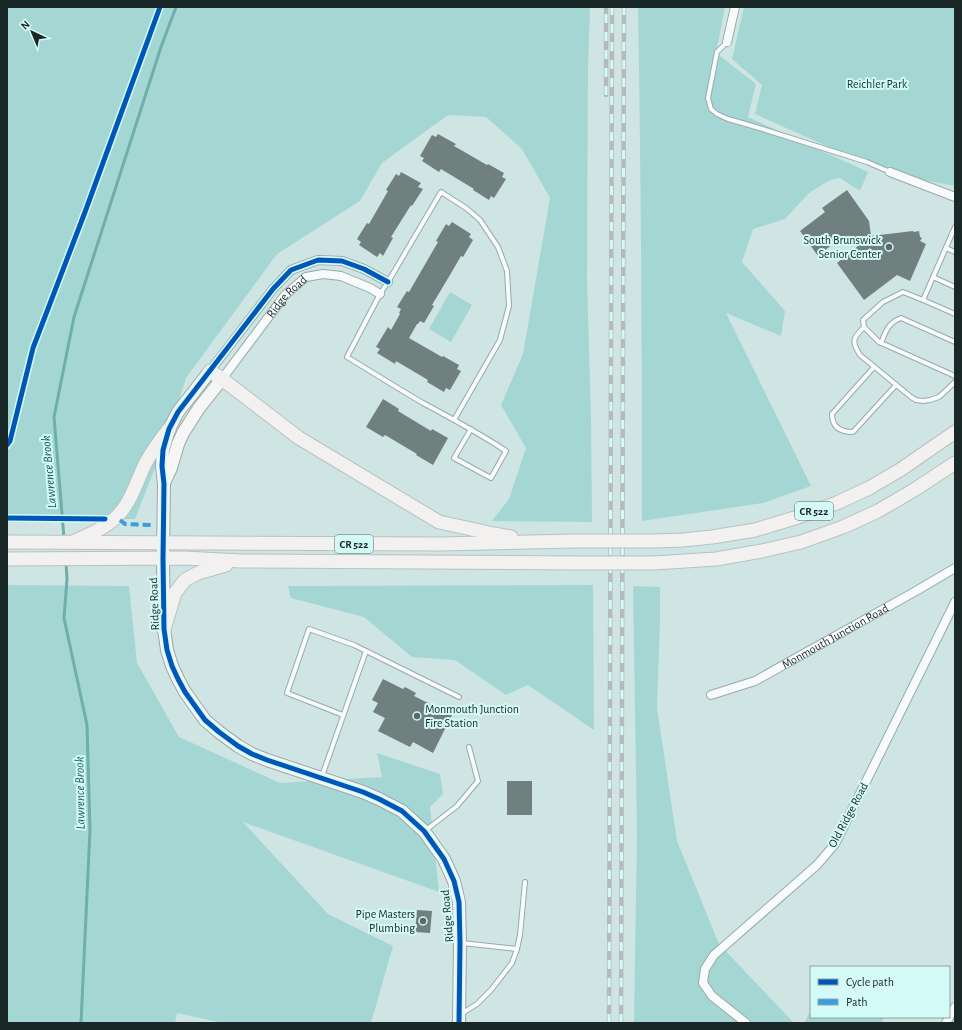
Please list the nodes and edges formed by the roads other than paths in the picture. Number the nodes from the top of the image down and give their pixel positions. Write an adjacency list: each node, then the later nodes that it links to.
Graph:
1 (735, 7): 2 (street)
2 (727, 42): 3 (lane)
3 (890, 172): 4 (street)
4 (955, 197)
5 (955, 227): 6 (lane)
6 (946, 248): 7 (lane); 8 (lane)
7 (955, 252)
8 (933, 277): 10 (lane); 12 (lane)
9 (388, 282): 11 (lane); 18 (street, Ridge Road); 23 (lane)
10 (955, 288)
11 (380, 294): 20 (street, Ridge Road); 23 (lane)
12 (923, 300): 13 (lane); 14 (lane)
13 (955, 314)
14 (864, 327): 16 (lane); 17 (lane)
15 (955, 342): 16 (lane)
16 (881, 343): 19 (lane)
17 (874, 367): 22 (lane); 22 (lane)
18 (210, 371): 20 (main road); 24 (street, Ridge Road)
19 (955, 376)
20 (222, 379): 28 (street, Ridge Road); 30 (main road)
21 (955, 382): 22 (lane)
22 (896, 385)
23 (454, 420): 25 (lane)
24 (169, 429): 28 (street, Ridge Road); 31 (main road)
25 (471, 429): 25 (lane)
26 (955, 432): 30 (main road, CR 522, bridge)
27 (955, 462): 35 (main road, CR 522, bridge)
28 (164, 484): 32 (street, Ridge Road)
29 (7, 542): 31 (main road, CR 522)
30 (544, 542): 32 (main road, CR 522)
31 (72, 543): 32 (main road, CR 522)
32 (163, 543): 34 (street, Ridge Road)
33 (7, 559): 34 (main road, CR 522)
34 (163, 559): 35 (main road, CR 522); 38 (street, Ridge Road)
35 (241, 561): 38 (main road)
36 (955, 568): 40 (street, Monmouth Junction Road)
37 (955, 602): 52 (street, Old Ridge Road)
38 (164, 629): 44 (street, Ridge Road)
39 (366, 651): 41 (lane); 42 (lane); 42 (lane)
40 (711, 695)
41 (459, 697)
42 (343, 715): 44 (lane)
43 (469, 747): 45 (lane)
44 (321, 778): 45 (street, Ridge Road)
45 (424, 832): 47 (street, Ridge Road)
46 (525, 882): 48 (lane)
47 (460, 943): 48 (lane); 51 (street, Ridge Road)
48 (517, 949): 51 (lane)
49 (955, 1006): 50 (street)
50 (950, 1015)
51 (459, 1019)
52 (746, 1023)

